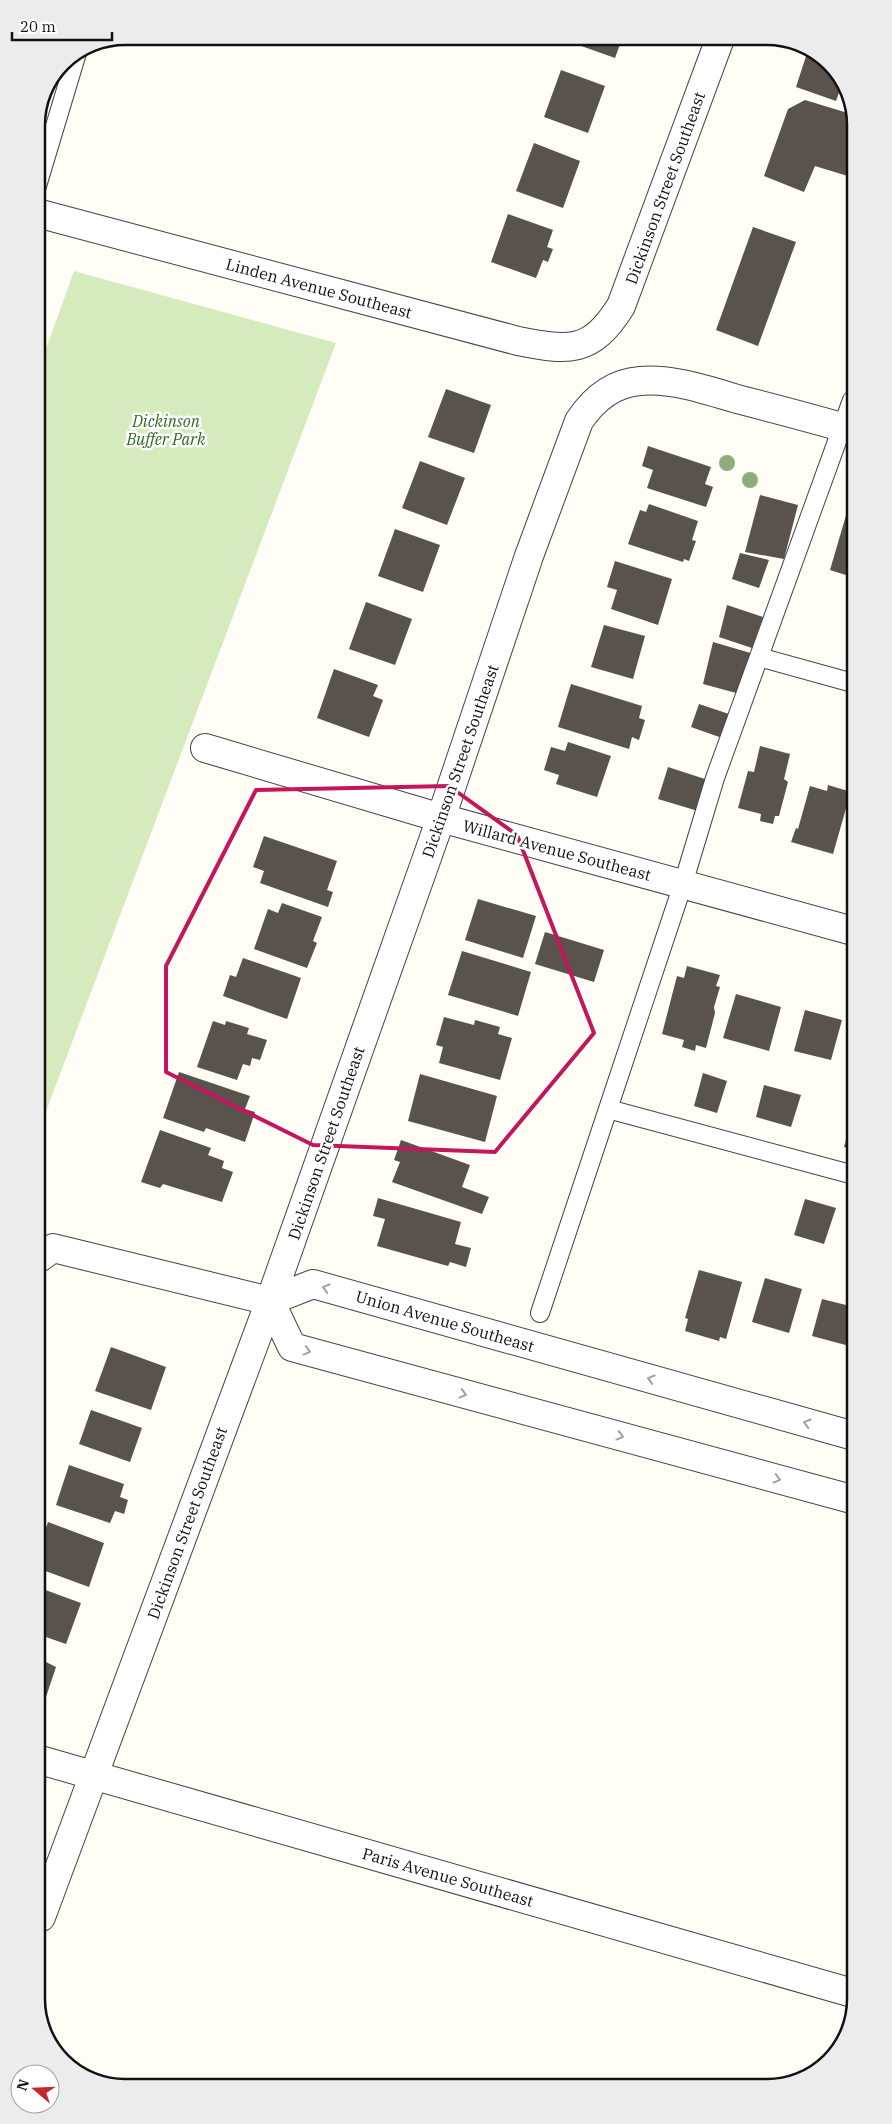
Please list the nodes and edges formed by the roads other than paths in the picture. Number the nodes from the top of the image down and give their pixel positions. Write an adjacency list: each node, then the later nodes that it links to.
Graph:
1 (718, 45): 5 (street, Dickinson Street Southeast)
2 (72, 65): 3 (lane)
3 (45, 130)
4 (45, 215): 5 (street, Linden Avenue Southeast)
5 (600, 334)
6 (847, 428): 7 (lane); 10 (street, Dickinson Street Southeast)
7 (759, 657): 8 (lane); 11 (lane)
8 (847, 682)
9 (205, 748): 10 (street, Willard Avenue Southeast)
10 (441, 818): 11 (street, Willard Avenue Southeast); 16 (street, Dickinson Street Southeast)
11 (682, 884): 12 (street, Willard Avenue Southeast); 13 (lane)
12 (847, 929)
13 (608, 1109): 14 (lane); 17 (lane)
14 (847, 1173)
15 (45, 1254): 16 (street)
16 (270, 1301): 18 (street, Union Avenue Southeast, one-way to 16); 19 (street, one-way to 19); 21 (street, Dickinson Street Southeast)
17 (540, 1313)
18 (847, 1434)
19 (847, 1498)
20 (45, 1761): 21 (street, Paris Avenue Southeast)
21 (92, 1775): 22 (street, Dickinson Street Southeast); 23 (street, Paris Avenue Southeast)
22 (45, 1906)
23 (847, 1991)

